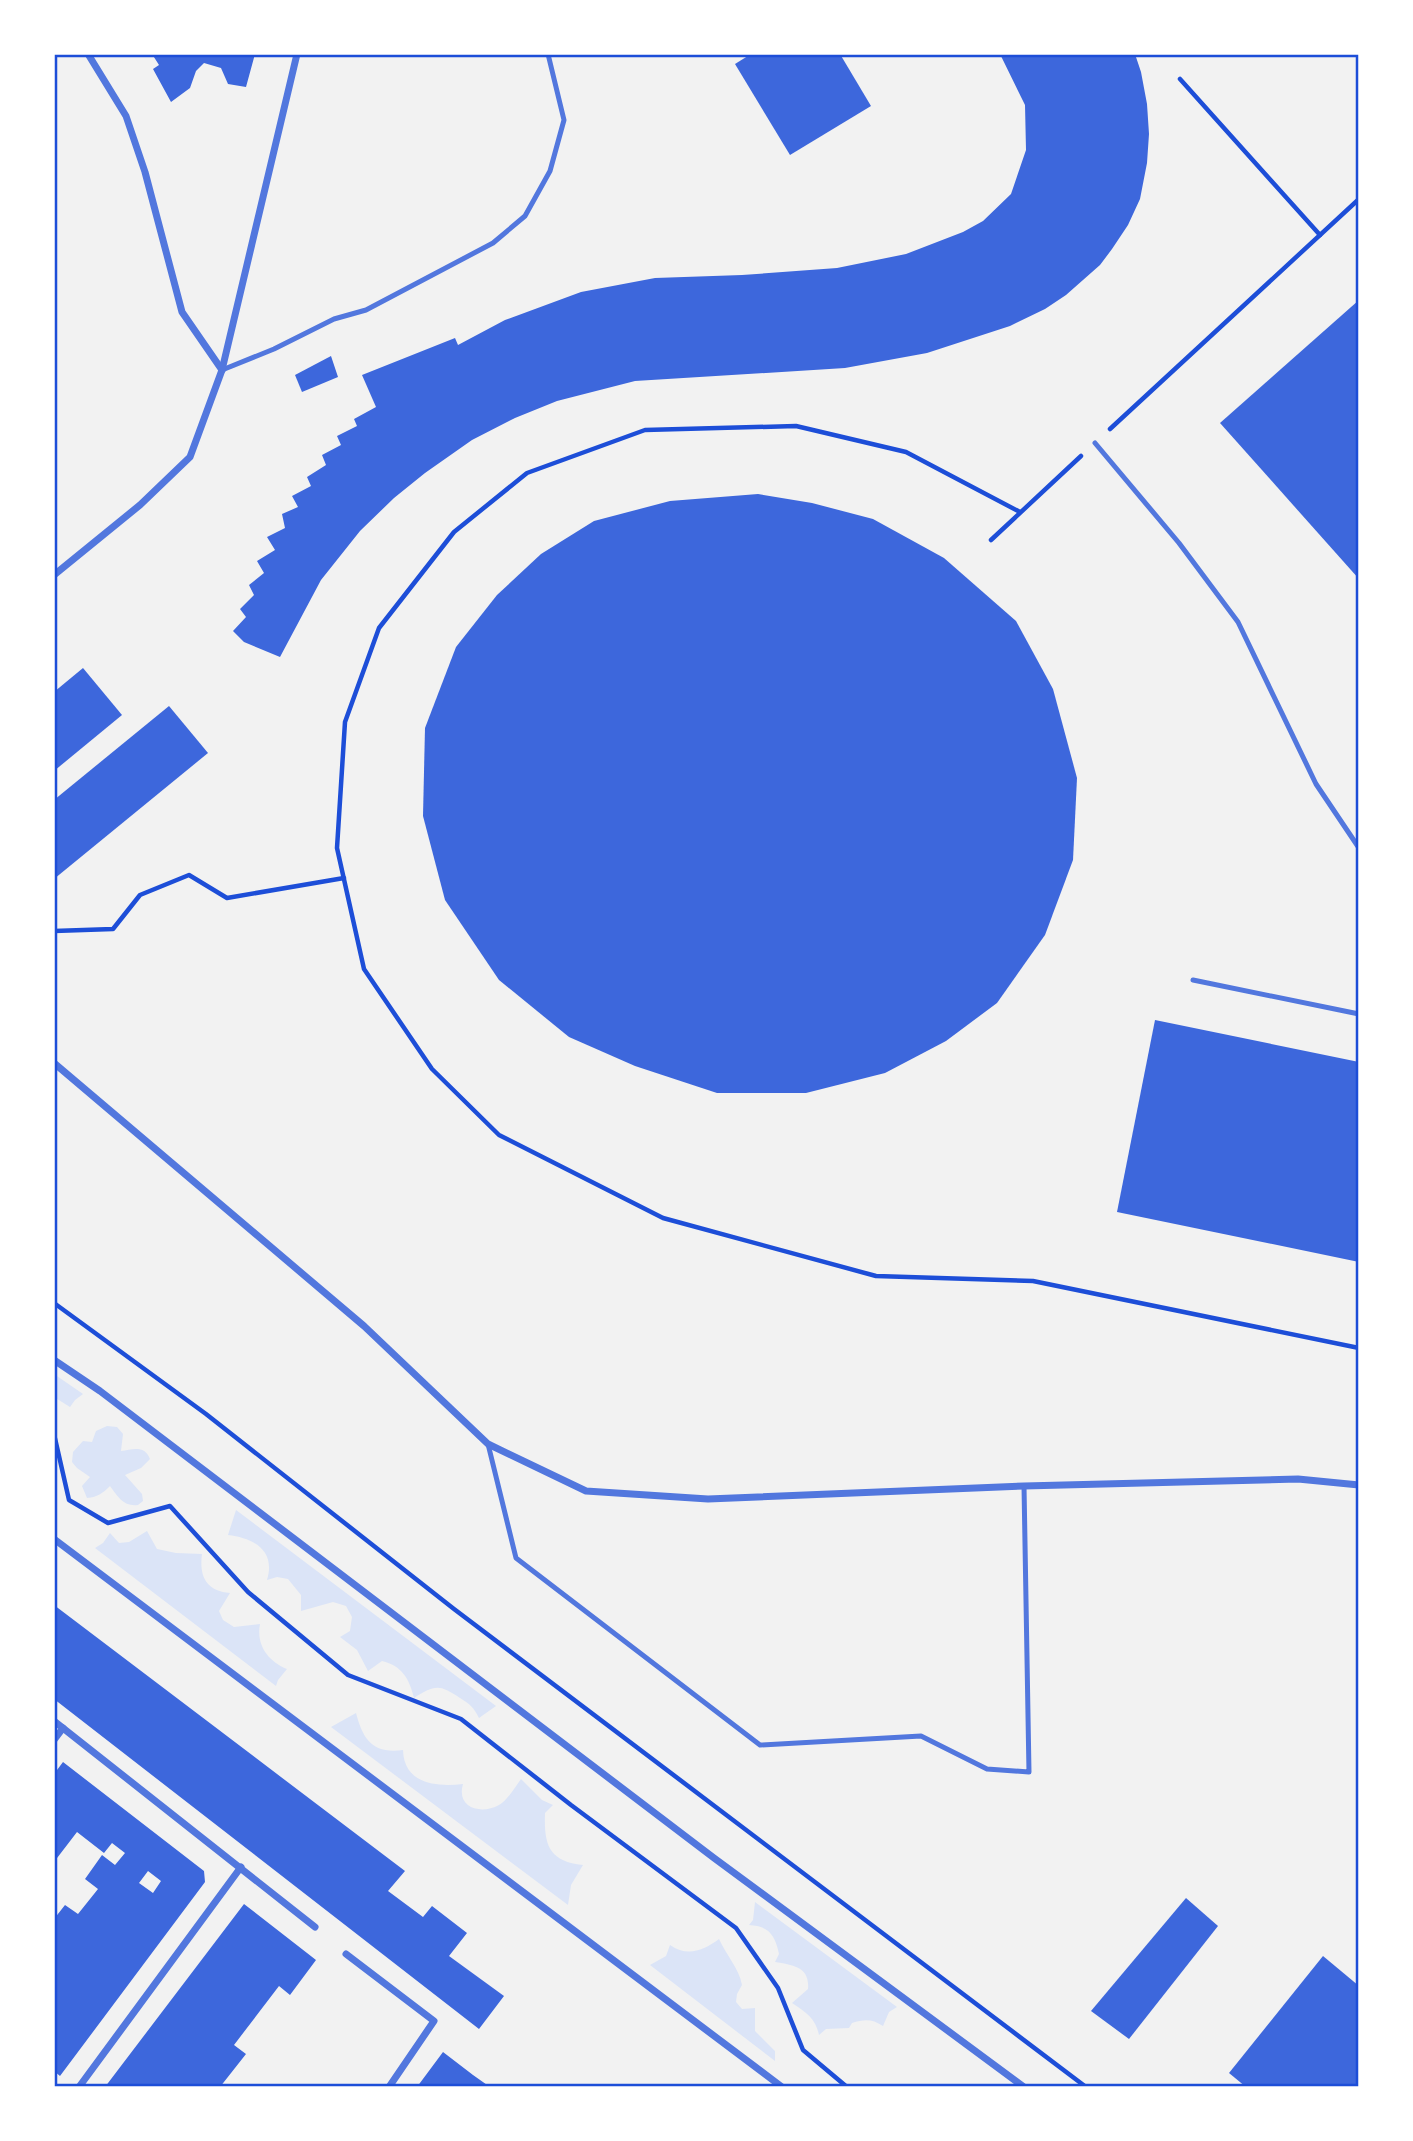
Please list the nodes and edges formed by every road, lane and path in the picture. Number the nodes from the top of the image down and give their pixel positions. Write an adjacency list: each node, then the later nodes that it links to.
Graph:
1 (89, 54): 7 (street)
2 (298, 54): 7 (street)
3 (548, 54): 7 (lane)
4 (1180, 79): 6 (path)
5 (1359, 199): 6 (path)
6 (1320, 235): 8 (path)
7 (222, 370): 11 (street)
8 (1095, 443): 9 (path); 12 (lane)
9 (1020, 512): 10 (path); 13 (path)
10 (990, 540)
11 (54, 575)
12 (1359, 848)
13 (344, 878): 14 (path); 19 (path)
14 (54, 931)
15 (1193, 979): 16 (lane)
16 (1359, 1014)
17 (54, 1063): 22 (street)
18 (54, 1303): 37 (path)
19 (1359, 1348)
20 (54, 1360): 36 (street)
21 (54, 1434): 35 (path)
22 (488, 1444): 24 (street); 24 (lane)
23 (1359, 1485): 24 (street)
24 (1024, 1486)
25 (54, 1539): 34 (street)
26 (54, 1721): 27 (street)
27 (63, 1728): 28 (street); 29 (street)
28 (54, 1740)
29 (241, 1867): 30 (street); 32 (street)
30 (315, 1927)
31 (346, 1954): 33 (street)
32 (79, 2087)
33 (389, 2087)
34 (782, 2087)
35 (847, 2087)
36 (1024, 2087)
37 (1086, 2087)

